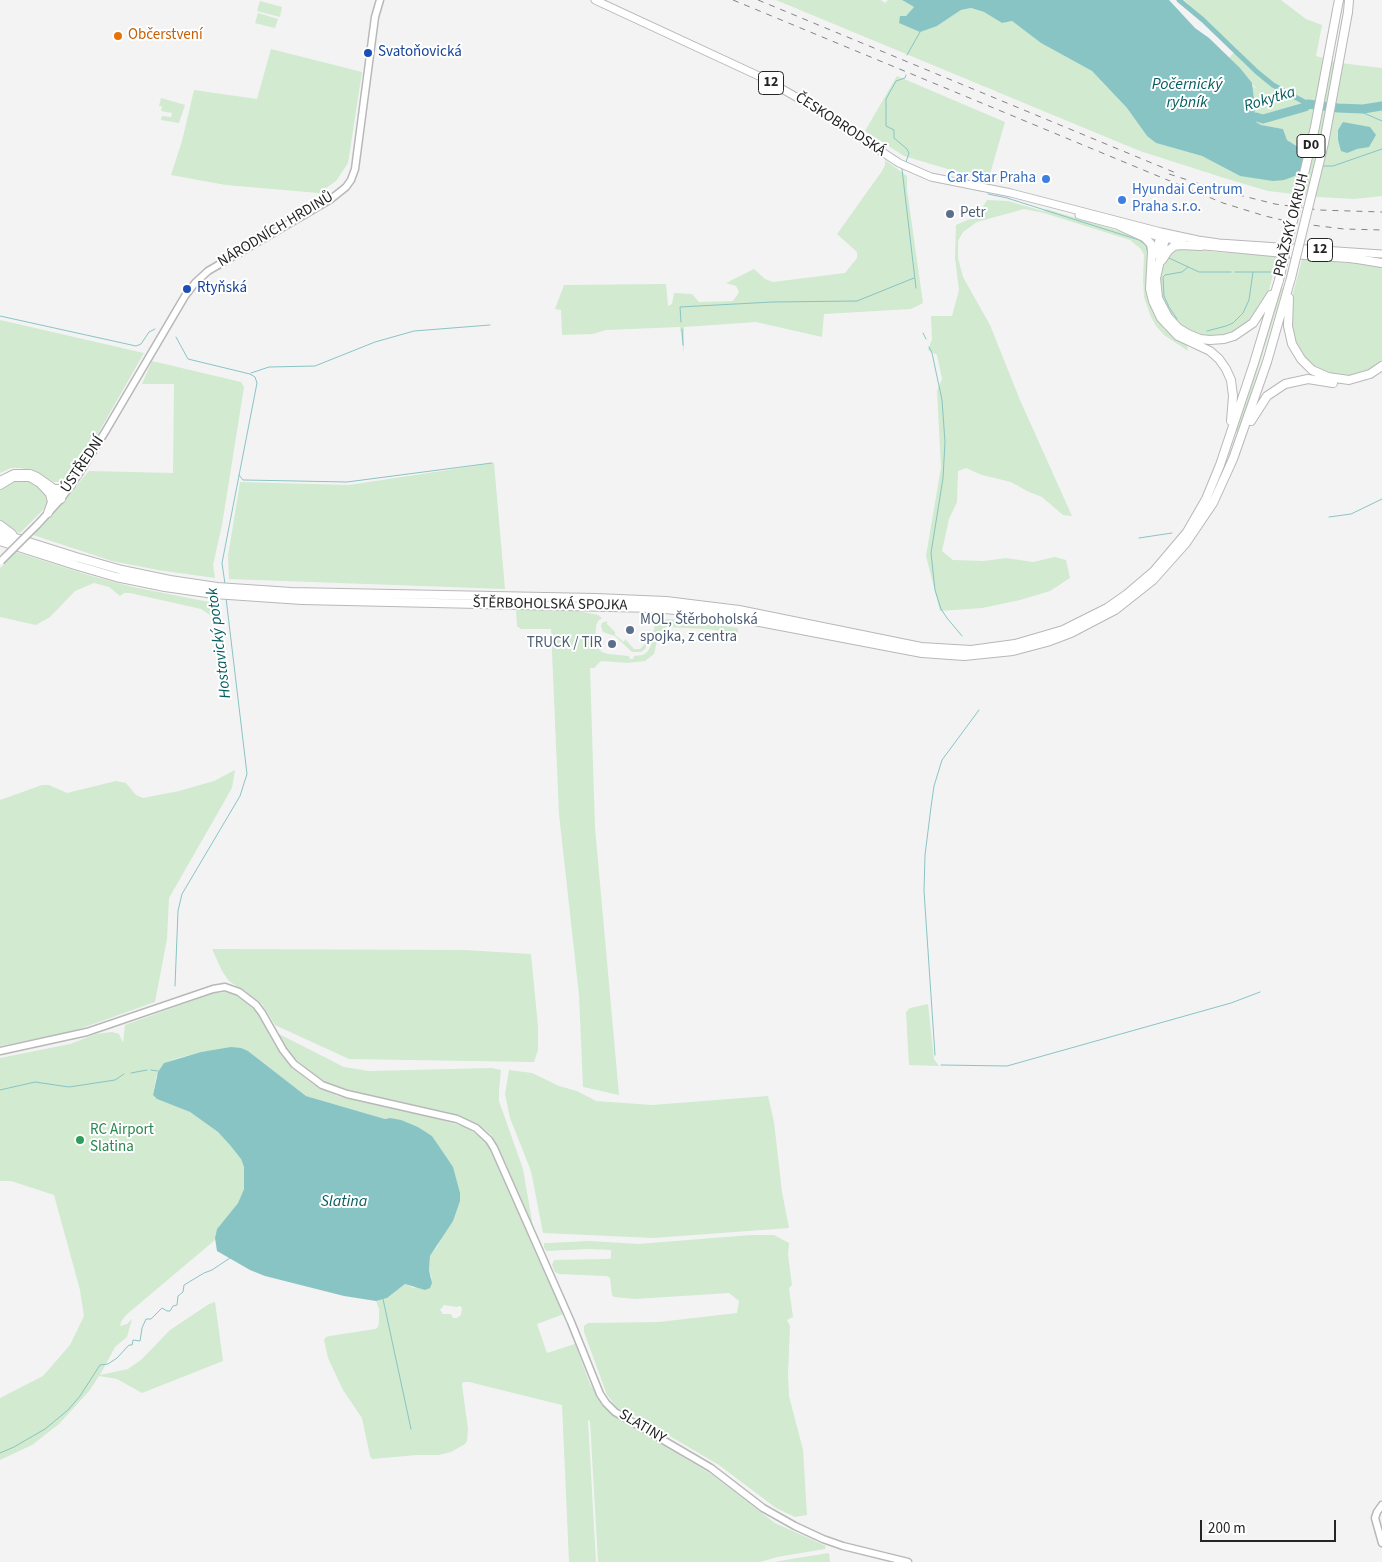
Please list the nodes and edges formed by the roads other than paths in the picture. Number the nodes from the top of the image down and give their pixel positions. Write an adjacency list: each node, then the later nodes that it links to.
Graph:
1 (380, 0): 16 (street, NÁRODNÍCH HRDINŮ)
2 (595, 0): 5 (main road, ČESKOBRODSKÁ / 12)
3 (1339, 0): 13 (highway, PRAŽSKÝ OKRUH / D0, bridge)
4 (1350, 0): 15 (highway, PRAŽSKÝ OKRUH / D0, bridge)
5 (1039, 200): 6 (main road, ČESKOBRODSKÁ / 12); 7 (main road, ČESKOBRODSKÁ / 12)
6 (1120, 226): 7 (main road, ČESKOBRODSKÁ / 12); 14 (highway)
7 (1164, 235): 8 (main road, ČESKOBRODSKÁ / 12); 9 (main road, ČESKOBRODSKÁ / 12); 12 (highway); 14 (highway)
8 (1201, 246): 10 (main road, ČESKOBRODSKÁ); 12 (highway)
9 (1382, 254)
10 (1351, 258): 11 (highway)
11 (1382, 262)
12 (1156, 278): 13 (highway)
13 (1278, 283): 20 (highway, PRAŽSKÝ OKRUH / D0)
14 (1150, 285): 20 (highway)
15 (1290, 287): 17 (highway); 19 (highway, PRAŽSKÝ OKRUH)
16 (150, 356): 23 (street, ÚSTŘEDNÍ)
17 (1382, 366)
18 (1382, 371): 19 (highway)
19 (1242, 436): 33 (highway, ŠTĚRBOHOLSKÁ SPOJKA)
20 (1227, 445): 33 (highway, ŠTĚRBOHOLSKÁ SPOJKA)
21 (0, 481): 24 (highway)
22 (0, 485): 24 (highway)
23 (71, 485): 24 (highway); 25 (street, ÚSTŘEDNÍ)
24 (52, 491): 25 (highway); 26 (highway)
25 (60, 499): 26 (street, ÚSTŘEDNÍ)
26 (48, 513): 31 (street, ÚSTŘEDNÍ, bridge)
27 (0, 525): 30 (highway)
28 (0, 533): 30 (highway, ŠTĚRBOHOLSKÁ SPOJKA)
29 (0, 541): 32 (highway, ŠTĚRBOHOLSKÁ SPOJKA)
30 (30, 543): 32 (highway, ŠTĚRBOHOLSKÁ SPOJKA)
31 (0, 562)
32 (218, 590): 33 (highway, ŠTĚRBOHOLSKÁ SPOJKA)
33 (1103, 613)
34 (0, 1052): 37 (street, SLATINY)
35 (1382, 1505): 36 (street)
36 (1382, 1543)
37 (908, 1562)

